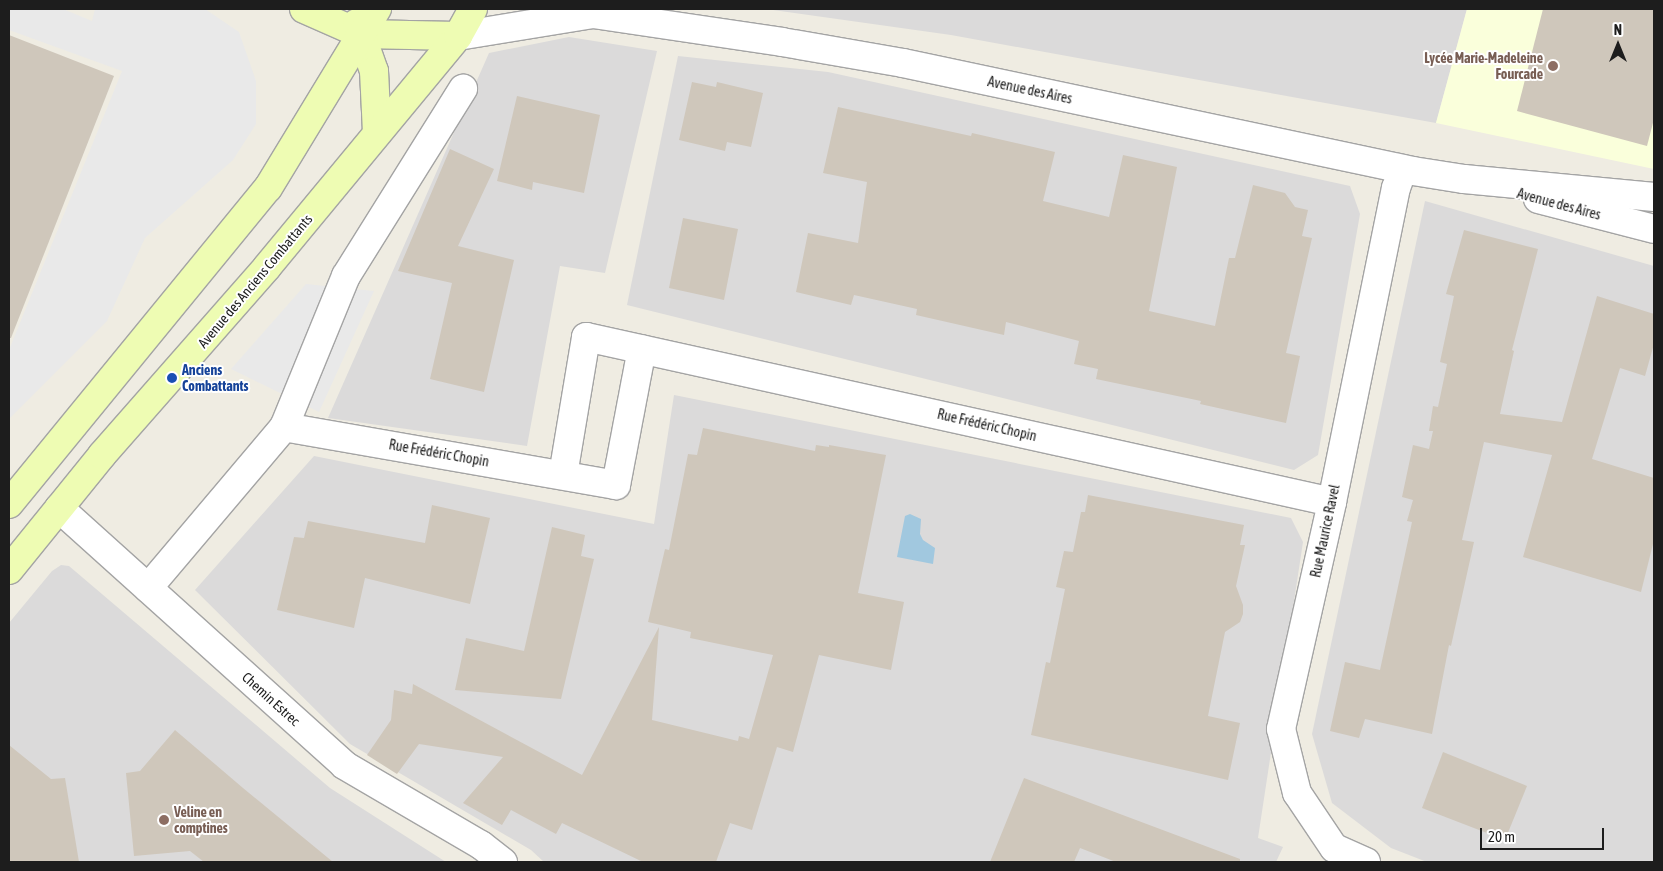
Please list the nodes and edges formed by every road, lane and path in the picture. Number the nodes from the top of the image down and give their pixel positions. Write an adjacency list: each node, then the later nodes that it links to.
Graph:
1 (304, 9): 7 (main road)
2 (351, 9): 7 (main road)
3 (377, 9): 7 (main road)
4 (473, 9): 8 (main road, Avenue des Anciens Combattants)
5 (586, 12): 6 (street, Avenue des Aires); 11 (street, Avenue des Aires)
6 (511, 18): 8 (street, Avenue des Aires)
7 (361, 34): 8 (main road); 10 (main road); 19 (main road)
8 (458, 36): 10 (main road, Avenue des Anciens Combattants)
9 (463, 89): 16 (street)
10 (377, 133): 20 (main road, Avenue des Anciens Combattants)
11 (1403, 169): 12 (street, Avenue des Aires); 18 (street, Rue Maurice Ravel)
12 (1464, 180): 13 (street, Avenue des Aires); 14 (street, Avenue des Aires)
13 (1654, 198)
14 (1654, 229)
15 (642, 349): 17 (street, Rue Frédéric Chopin); 17 (street, Rue Frédéric Chopin); 18 (street, Rue Frédéric Chopin)
16 (284, 427): 17 (street, Rue Frédéric Chopin); 22 (street)
17 (563, 475)
18 (1332, 502): 24 (street, Rue Maurice Ravel)
19 (9, 504)
20 (59, 508): 21 (main road, Avenue des Anciens Combattants); 22 (street, Chemin Estrec)
21 (9, 570)
22 (148, 588): 23 (street, Chemin Estrec)
23 (503, 862)
24 (1366, 862)

